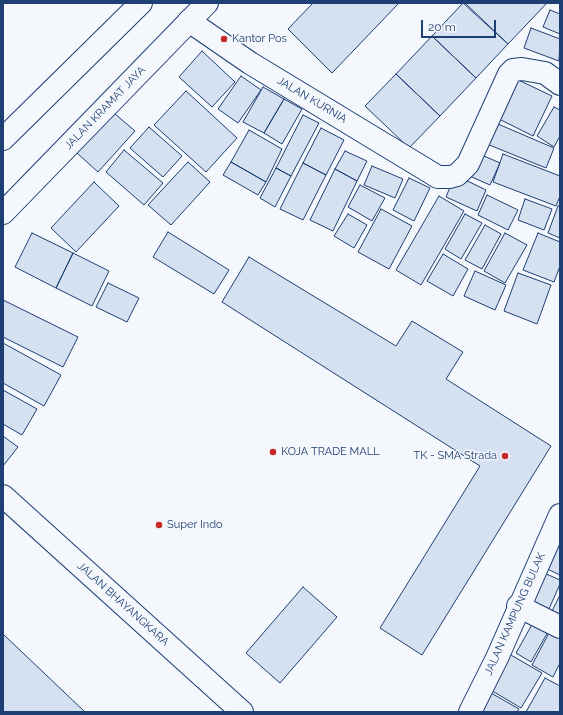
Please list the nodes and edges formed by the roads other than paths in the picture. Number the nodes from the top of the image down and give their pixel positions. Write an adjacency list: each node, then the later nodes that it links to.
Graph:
1 (141, 3): 5 (street)
2 (207, 3): 3 (street, JALAN KRAMAT JAYA)
3 (189, 21): 4 (street, JALAN KURNIA); 6 (street, JALAN KRAMAT JAYA)
4 (560, 84)
5 (3, 139)
6 (3, 213)
7 (3, 496): 11 (street, JALAN BHAYANGKARA)
8 (560, 515): 9 (street, JALAN KAMPUNG BULAK)
9 (518, 606): 10 (street); 12 (street, JALAN KAMPUNG BULAK)
10 (560, 627)
11 (242, 712)
12 (470, 712)

